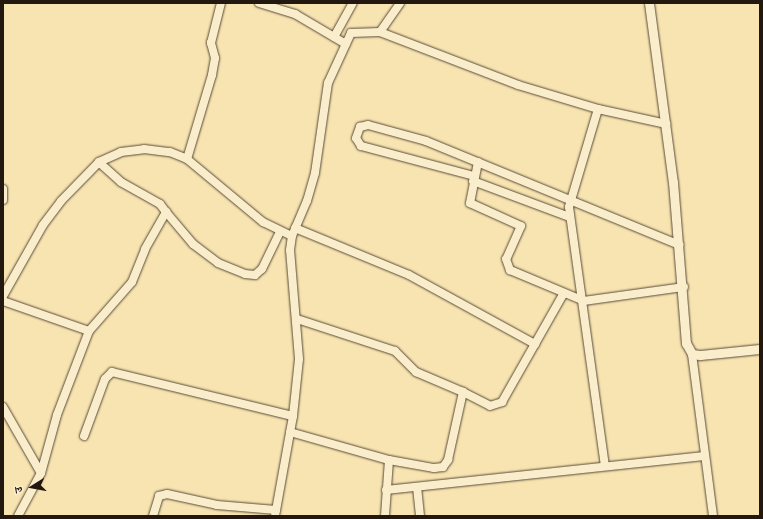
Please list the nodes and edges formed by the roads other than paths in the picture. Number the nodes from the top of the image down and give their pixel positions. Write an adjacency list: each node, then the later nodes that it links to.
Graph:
1 (221, 3): 11 (street)
2 (259, 3): 7 (street)
3 (353, 3): 7 (street)
4 (400, 3): 6 (street)
5 (649, 3): 10 (street)
6 (380, 32): 8 (street); 9 (street)
7 (334, 37): 8 (street)
8 (346, 44): 21 (street)
9 (598, 109): 10 (street); 16 (street)
10 (666, 124): 22 (street)
11 (187, 159): 12 (street); 20 (street)
12 (99, 162): 18 (street); 25 (street)
13 (478, 162): 14 (street); 14 (street); 16 (street)
14 (473, 178): 19 (street); 24 (street)
15 (3, 188): 17 (street)
16 (571, 199): 19 (street); 22 (street)
17 (3, 200)
18 (166, 212): 20 (street); 29 (street)
19 (570, 217): 27 (street)
20 (280, 232): 21 (street)
21 (293, 232): 28 (street); 30 (street)
22 (679, 245): 23 (street)
23 (684, 287): 27 (street); 32 (street)
24 (564, 293): 27 (street); 30 (street)
25 (3, 296)
26 (3, 300): 29 (street)
27 (584, 301): 40 (street)
28 (297, 319): 33 (street); 35 (street)
29 (89, 331): 41 (street)
30 (535, 344): 33 (street)
31 (760, 348): 32 (street)
32 (692, 354): 38 (street)
33 (463, 392): 39 (street)
34 (3, 407): 41 (street)
35 (292, 416): 36 (street); 37 (street)
36 (290, 432): 39 (street); 44 (street)
37 (84, 436)
38 (704, 456): 40 (street); 49 (street)
39 (390, 460): 43 (street)
40 (605, 466): 42 (street)
41 (41, 473): 45 (street)
42 (417, 487): 43 (street); 48 (street)
43 (386, 490): 47 (street)
44 (275, 513): 46 (street)
45 (18, 516)
46 (153, 516)
47 (385, 516)
48 (420, 516)
49 (713, 516)

